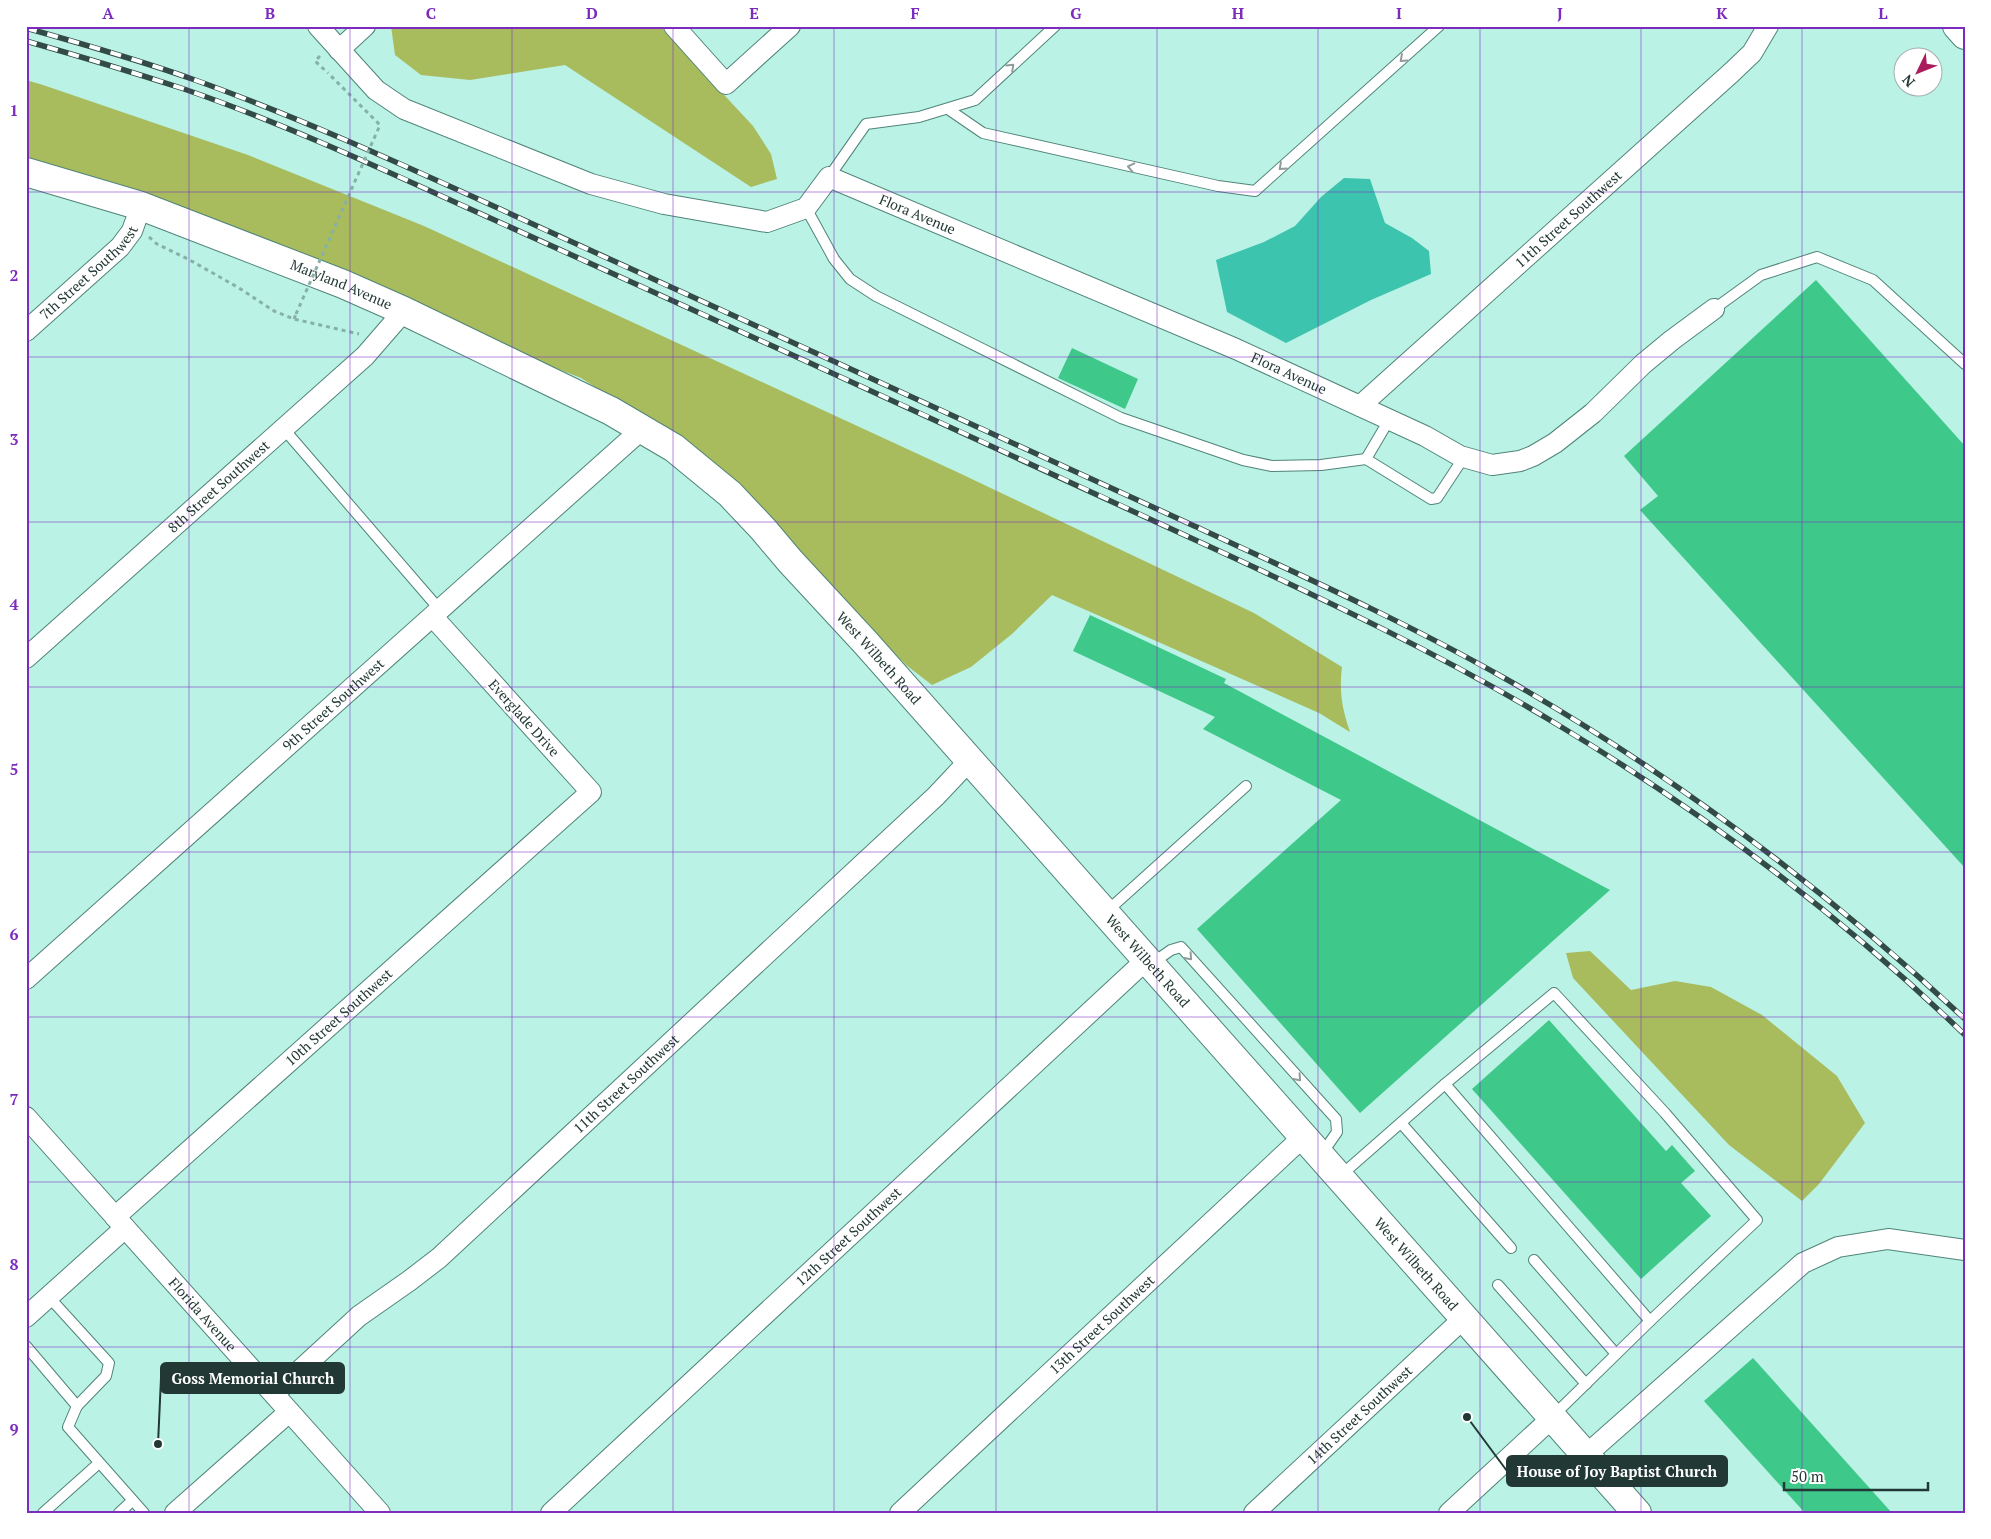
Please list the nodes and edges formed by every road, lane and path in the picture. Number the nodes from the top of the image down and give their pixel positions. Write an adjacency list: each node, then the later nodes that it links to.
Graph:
1 (318, 26): 10 (street)
2 (365, 26): 10 (street)
3 (674, 26): 4 (street)
4 (790, 26)
5 (1055, 26): 12 (lane, one-way to 5)
6 (1439, 26): 12 (lane, one-way to 12)
7 (1768, 26): 23 (street, 11th Street Southwest)
8 (1957, 26): 9 (main road)
9 (1965, 35)
10 (339, 50): 15 (street)
11 (328, 73): 19 (path, bridge)
12 (948, 109): 14 (lane)
13 (26, 172): 16 (main road, Maryland Avenue)
14 (829, 177): 15 (street); 23 (street, Flora Avenue)
15 (806, 208): 28 (lane)
16 (137, 218): 18 (main road, Maryland Avenue); 19 (path); 20 (street, 7th Street Southwest)
17 (1714, 308): 22 (lane); 27 (street, Flora Avenue)
18 (404, 311): 21 (street, 8th Street Southwest); 26 (main road, Maryland Avenue)
19 (294, 319): 21 (path)
20 (26, 331)
21 (381, 339): 25 (street, 8th Street Southwest)
22 (1965, 364)
23 (1360, 406): 24 (street, Flora Avenue)
24 (1389, 420): 27 (street, Flora Avenue); 28 (lane)
25 (283, 428): 29 (lane); 30 (street, 8th Street Southwest)
26 (641, 430): 29 (street, 9th Street Southwest); 31 (main road, West Wilbeth Road)
27 (1464, 457): 28 (lane)
28 (1366, 460)
29 (437, 613): 33 (street, Everglade Drive); 36 (street, 9th Street Southwest)
30 (26, 658)
31 (969, 761): 34 (main road, West Wilbeth Road); 54 (street, 11th Street Southwest)
32 (1246, 786): 34 (lane)
33 (563, 817): 42 (street, 10th Street Southwest)
34 (1104, 913): 35 (main road, West Wilbeth Road)
35 (1148, 963): 40 (main road, West Wilbeth Road); 40 (lane, one-way to 40); 66 (street, 12th Street Southwest)
36 (26, 979)
37 (1445, 1084): 39 (lane); 50 (lane); 50 (lane)
38 (26, 1117): 42 (street, Florida Avenue)
39 (1401, 1122): 41 (lane); 43 (lane)
40 (1312, 1146): 41 (main road, West Wilbeth Road); 67 (street, 13th Street Southwest)
41 (1339, 1177): 49 (main road, West Wilbeth Road)
42 (120, 1223): 47 (street, 10th Street Southwest); 54 (street, Florida Avenue)
43 (1510, 1248)
44 (1965, 1250): 58 (street)
45 (1534, 1260): 52 (lane)
46 (1498, 1285): 53 (lane)
47 (49, 1297): 48 (street, 10th Street Southwest); 55 (lane)
48 (26, 1317)
49 (1464, 1318): 57 (main road, West Wilbeth Road); 68 (street, 14th Street Southwest)
50 (1650, 1320): 52 (lane)
51 (26, 1346): 55 (lane)
52 (1616, 1354): 53 (lane)
53 (1586, 1384): 57 (lane)
54 (274, 1394): 56 (street, Florida Avenue)
55 (77, 1406): 59 (lane)
56 (289, 1412): 64 (street); 65 (street, Florida Avenue)
57 (1553, 1417): 58 (main road, West Wilbeth Road); 69 (street)
58 (1586, 1455): 70 (main road, West Wilbeth Road)
59 (99, 1463): 60 (lane); 61 (lane)
60 (132, 1500): 62 (lane); 63 (lane)
61 (43, 1513)
62 (119, 1513)
63 (144, 1513)
64 (175, 1513)
65 (380, 1513)
66 (551, 1513)
67 (900, 1513)
68 (1254, 1513)
69 (1449, 1513)
70 (1637, 1513)

